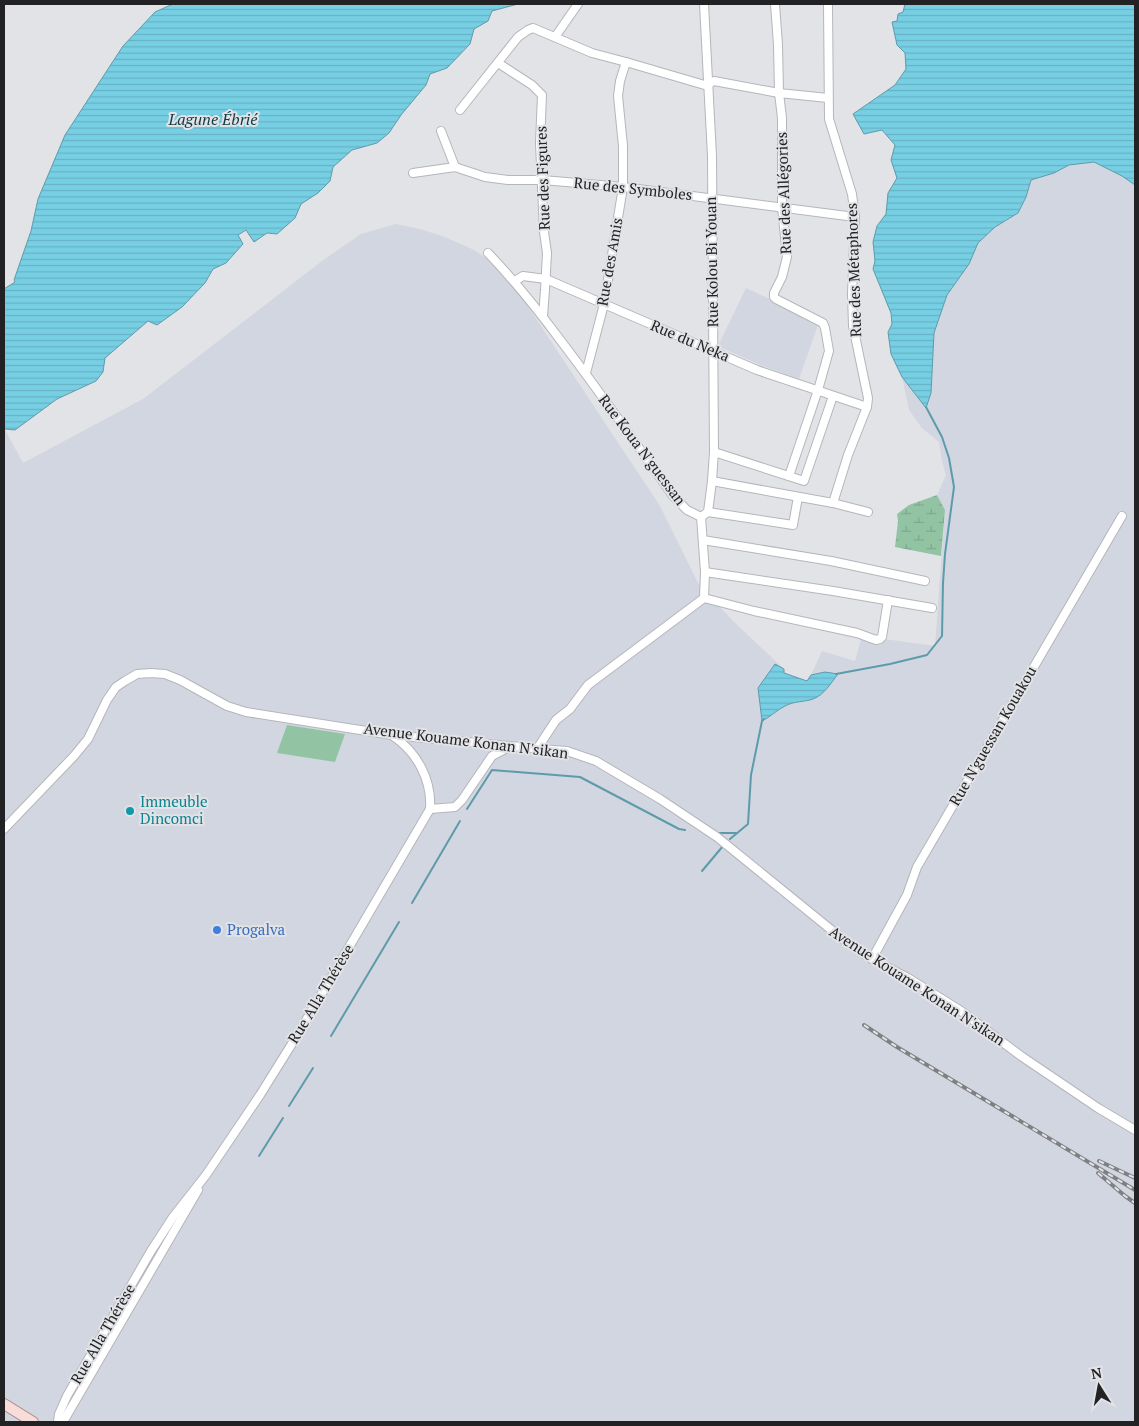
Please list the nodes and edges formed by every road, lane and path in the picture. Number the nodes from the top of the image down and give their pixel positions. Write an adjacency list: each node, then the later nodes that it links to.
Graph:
1 (578, 4): 5 (street)
2 (704, 4): 8 (street, Rue Kolou Bi Youan)
3 (775, 4): 9 (street, Rue des Allégories)
4 (828, 4): 10 (street, Rue des Métaphores)
5 (555, 37): 6 (street); 7 (street)
6 (498, 62): 11 (street); 15 (street, Rue des Figures)
7 (626, 62): 8 (street); 16 (street, Rue des Amis)
8 (708, 86): 9 (street); 17 (street, Rue Kolou Bi Youan)
9 (779, 93): 10 (street); 18 (street, Rue des Allégories)
10 (828, 98): 19 (street, Rue des Métaphores)
11 (460, 110)
12 (441, 131): 13 (street)
13 (456, 168): 14 (street, Rue des Symboles); 15 (street, Rue des Symboles)
14 (413, 173)
15 (542, 180): 16 (street, Rue des Symboles); 21 (street, Rue des Figures)
16 (623, 187): 17 (street, Rue des Symboles); 23 (street, Rue des Amis)
17 (712, 198): 18 (street, Rue des Symboles); 25 (street, Rue Kolou Bi Youan)
18 (782, 207): 19 (street, Rue des Symboles); 27 (street, Rue des Allégories)
19 (855, 216): 29 (street, Rue des Métaphores)
20 (488, 253): 22 (street, Rue Koua N'guessan)
21 (546, 279): 22 (street, Rue du Neka); 23 (street, Rue du Neka); 24 (street, Rue des Figures)
22 (515, 281): 24 (street, Rue Koua N'guessan)
23 (604, 304): 25 (street, Rue du Neka); 26 (street, Rue des Amis)
24 (543, 316): 26 (street, Rue Koua N'guessan)
25 (713, 351): 27 (street, Rue du Neka); 30 (street, Rue Kolou Bi Youan)
26 (586, 373): 36 (street, Rue Koua N'guessan)
27 (818, 390): 28 (street, Rue du Neka); 31 (street)
28 (833, 396): 29 (street, Rue du Neka); 31 (street)
29 (867, 407): 34 (street, Rue des Métaphores)
30 (714, 452): 31 (street); 32 (street, Rue Kolou Bi Youan)
31 (789, 476)
32 (712, 481): 33 (street); 36 (street, Rue Kolou Bi Youan)
33 (798, 497): 34 (street); 36 (street)
34 (833, 503): 35 (street)
35 (868, 512)
36 (705, 515): 38 (street, Rue Koua N'guessan)
37 (1122, 516): 49 (street, Rue N'guessan Kouakou)
38 (703, 540): 39 (street, Rue Koua N'guessan); 40 (street)
39 (705, 572): 41 (street, Rue Koua N'guessan); 42 (street)
40 (925, 581)
41 (704, 598): 42 (street); 46 (street)
42 (888, 600): 43 (street)
43 (932, 608)
44 (392, 735): 45 (street, Avenue Kouame Konan N'sikan); 47 (street); 48 (street, Avenue Kouame Konan N'sikan)
45 (510, 746): 46 (street, Avenue Kouame Konan N'sikan); 47 (street)
46 (537, 748): 49 (street, Avenue Kouame Konan N'sikan)
47 (430, 809): 51 (street, Rue Alla Thérèse)
48 (4, 829)
49 (872, 959): 50 (street, Avenue Kouame Konan N'sikan)
50 (1135, 1130)
51 (206, 1175): 54 (street, Rue Alla Thérèse); 55 (street, Rue Alla Thérèse)
52 (4, 1404): 53 (main road)
53 (33, 1422)
54 (58, 1422)
55 (63, 1422)

